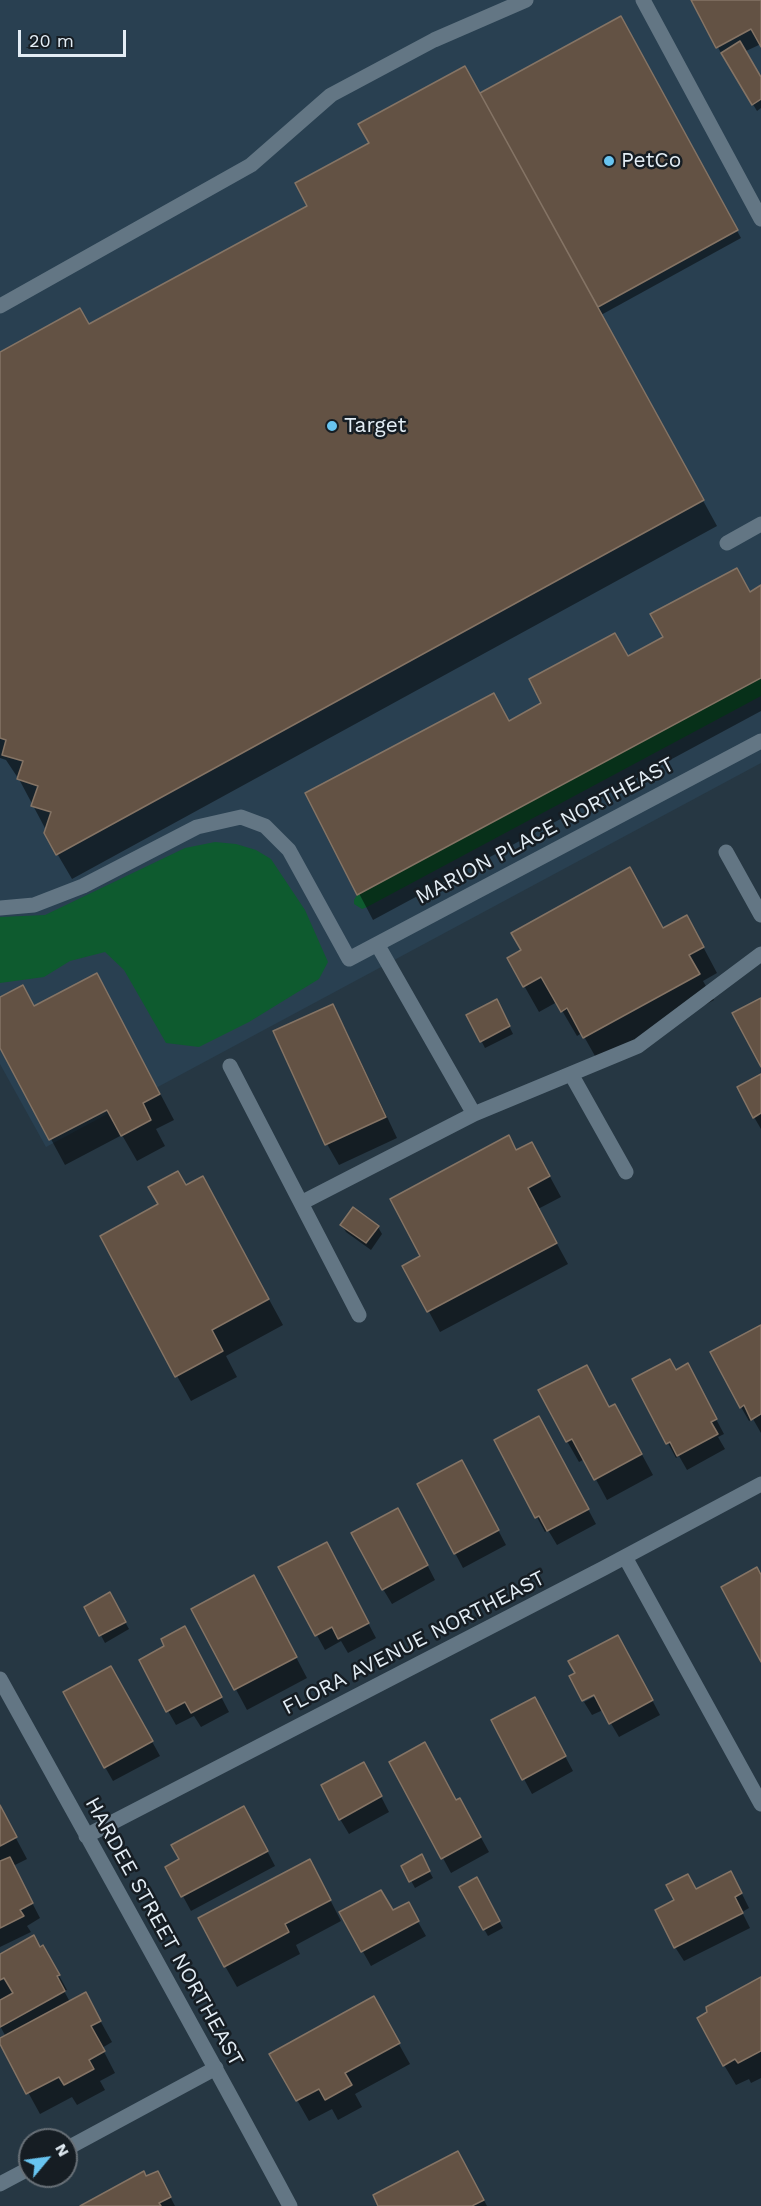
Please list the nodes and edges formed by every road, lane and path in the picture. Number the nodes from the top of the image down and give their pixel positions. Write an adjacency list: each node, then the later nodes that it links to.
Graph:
1 (526, 0): 4 (street)
2 (643, 0): 3 (street)
3 (761, 219)
4 (0, 306)
5 (761, 524): 6 (street)
6 (727, 543)
7 (761, 741): 11 (street, MARION PLACE NORTHEAST)
8 (726, 852): 10 (street)
9 (0, 908): 11 (street, MARION PLACE NORTHEAST)
10 (761, 915)
11 (377, 944): 15 (street)
12 (761, 954): 14 (street)
13 (230, 1066): 17 (street)
14 (571, 1074): 15 (street); 16 (street)
15 (474, 1114): 17 (street)
16 (626, 1172)
17 (301, 1203): 18 (street)
18 (359, 1315)
19 (761, 1484): 20 (street, FLORA AVENUE NORTHEAST)
20 (625, 1557): 22 (street); 23 (street, FLORA AVENUE NORTHEAST)
21 (0, 1678): 23 (street, HARDEE STREET NORTHEAST)
22 (761, 1804)
23 (86, 1836): 24 (street, HARDEE STREET NORTHEAST)
24 (216, 2068): 25 (street); 28 (street, HARDEE STREET NORTHEAST)
25 (78, 2143)
26 (18, 2174): 27 (street)
27 (0, 2184)
28 (290, 2206)

